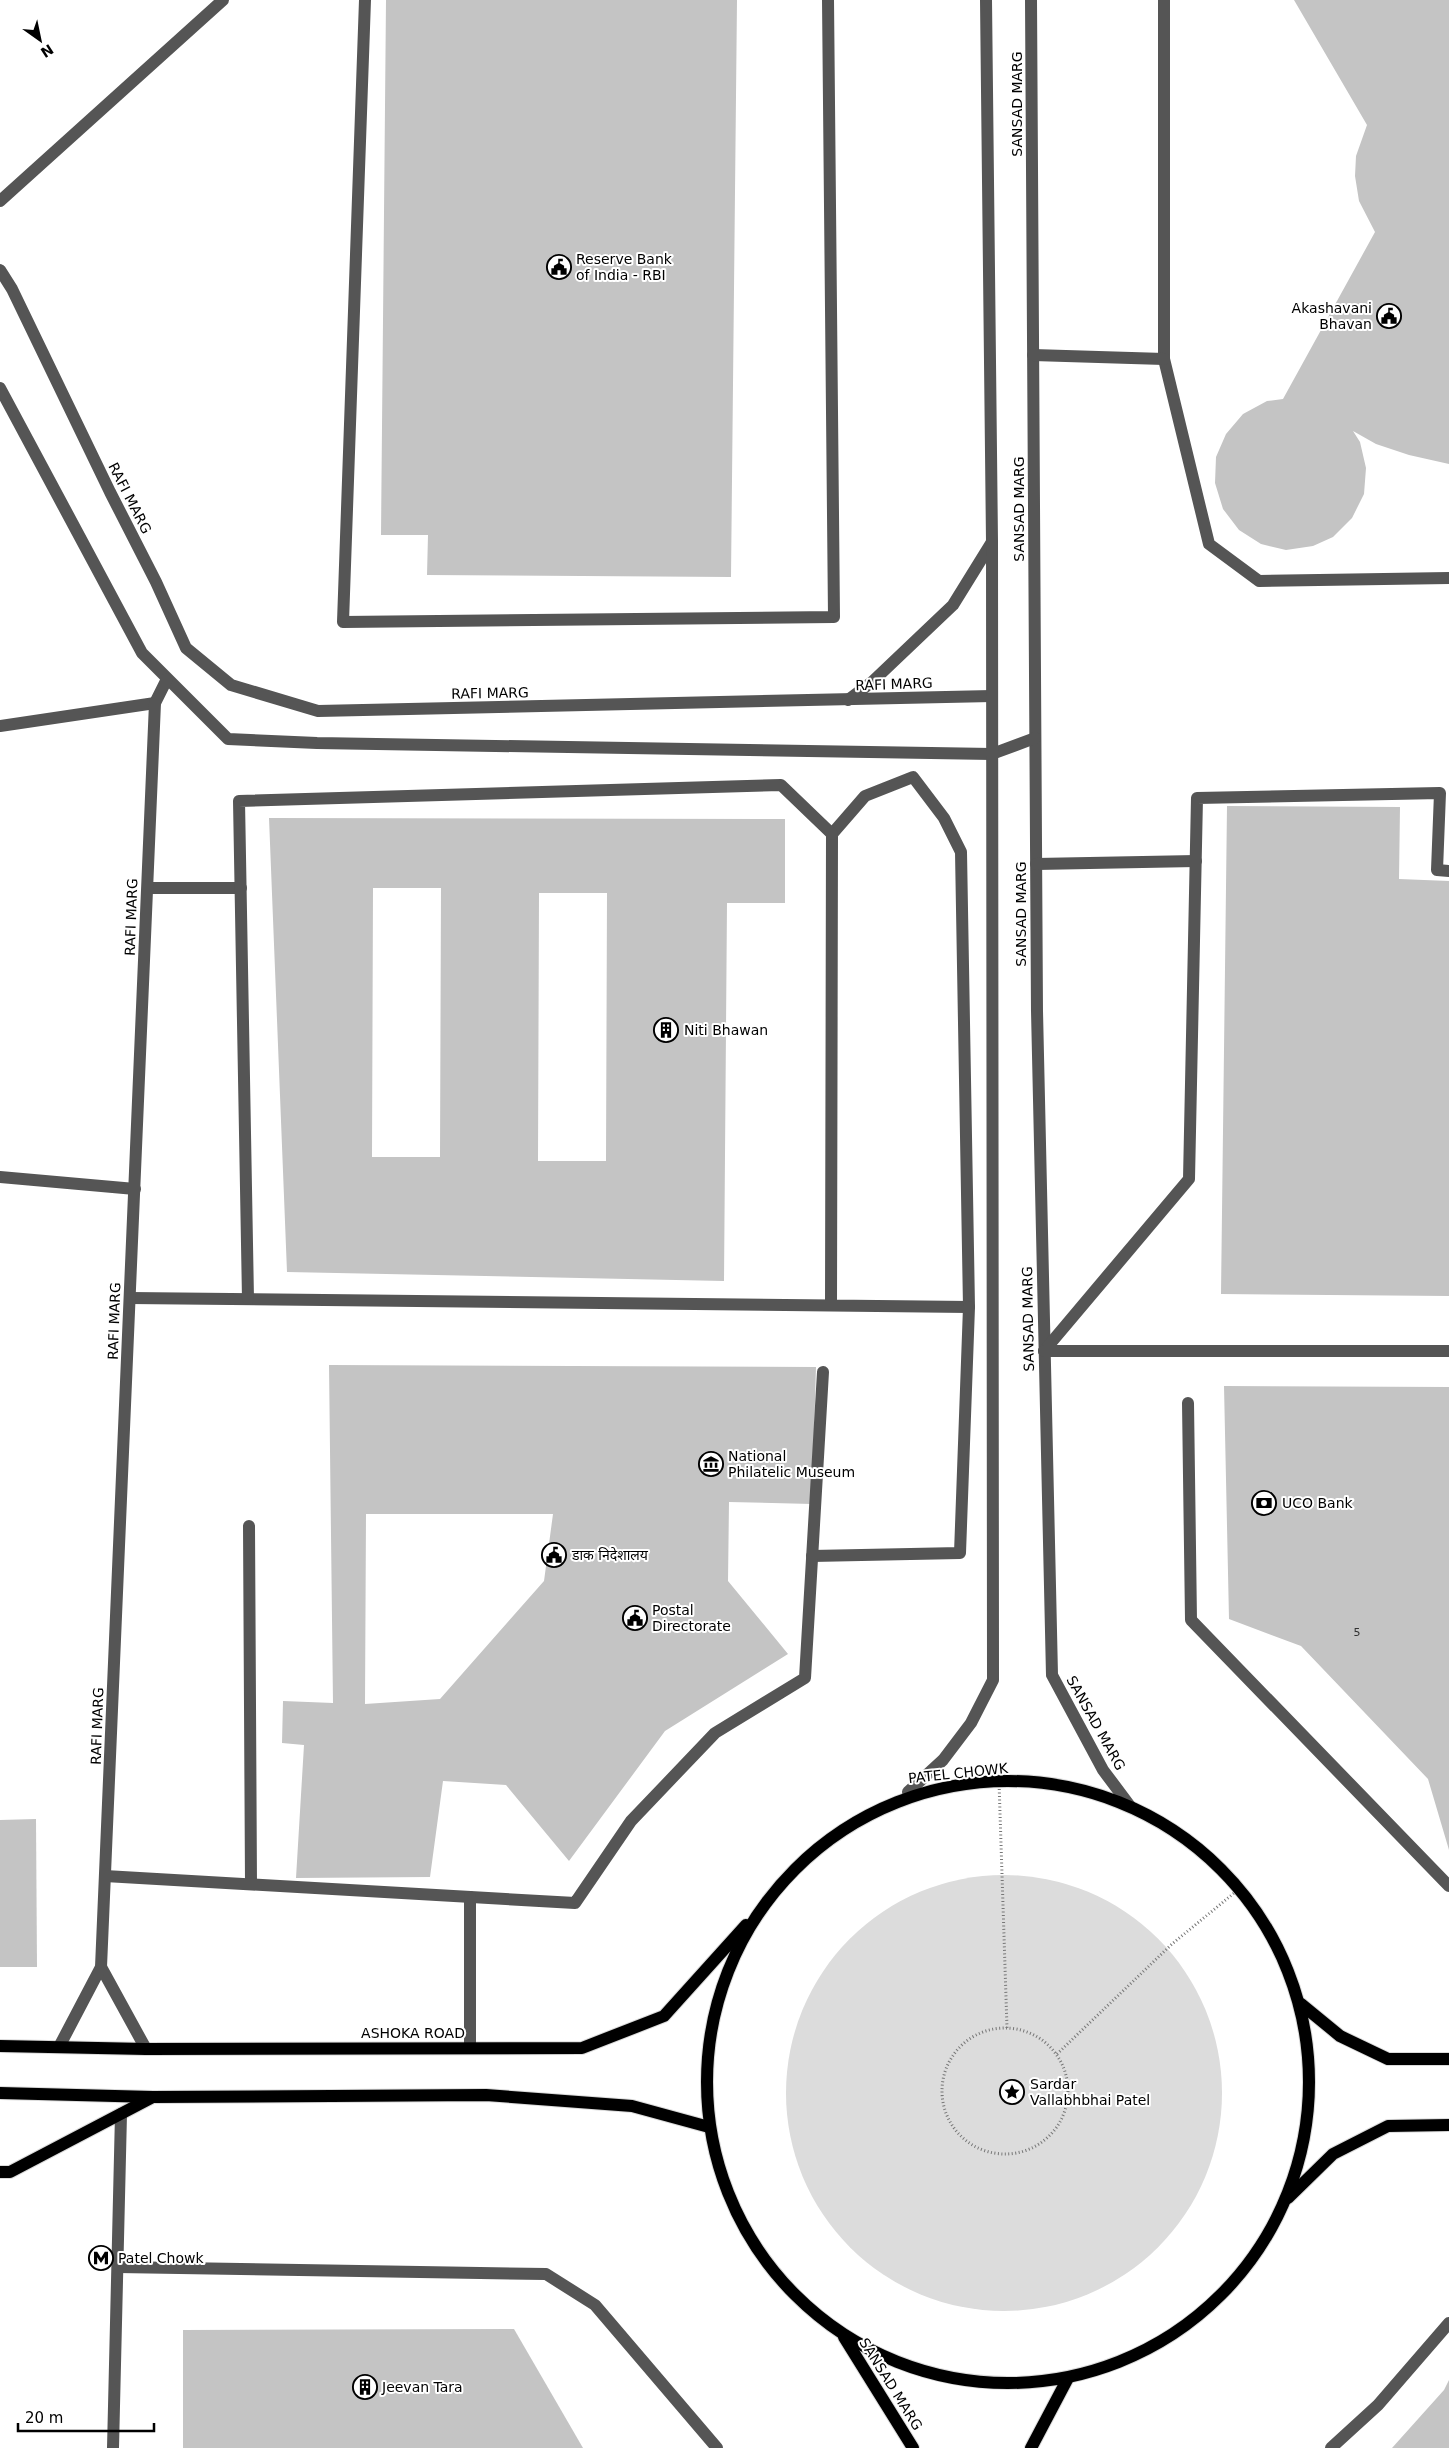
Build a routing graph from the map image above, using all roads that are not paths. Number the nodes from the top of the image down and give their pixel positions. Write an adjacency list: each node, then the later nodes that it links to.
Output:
1 (223, 0): 7 (street)
2 (365, 0): 3 (street)
3 (828, 0)
4 (986, 0): 12 (street, SANSAD MARG)
5 (1031, 0): 9 (street, SANSAD MARG)
6 (1164, 0): 10 (street)
7 (0, 200)
8 (0, 270): 16 (street, RAFI MARG)
9 (1033, 355): 10 (street); 19 (street, SANSAD MARG)
10 (1164, 359): 13 (street)
11 (0, 388): 14 (street)
12 (992, 542): 15 (street, SANSAD MARG); 16 (street)
13 (1449, 578)
14 (167, 679): 17 (street, RAFI MARG); 20 (street)
15 (992, 696): 16 (street, RAFI MARG); 20 (street, SANSAD MARG)
16 (848, 700)
17 (155, 703): 18 (street); 25 (street, RAFI MARG)
18 (0, 726)
19 (1035, 738): 20 (street); 23 (street, SANSAD MARG)
20 (992, 754): 39 (street, SANSAD MARG)
21 (832, 834): 26 (street); 31 (street); 32 (street)
22 (1196, 861): 23 (street); 24 (street); 33 (street)
23 (1036, 864): 33 (street, SANSAD MARG)
24 (1449, 872)
25 (148, 888): 26 (street); 28 (street, RAFI MARG)
26 (241, 888): 30 (street)
27 (0, 1177): 28 (street)
28 (135, 1189): 29 (street, RAFI MARG)
29 (130, 1298): 30 (street); 41 (street, RAFI MARG)
30 (248, 1299): 31 (street)
31 (831, 1305): 32 (street)
32 (969, 1307): 38 (street)
33 (1044, 1351): 34 (street); 40 (street, SANSAD MARG)
34 (1449, 1351)
35 (823, 1372): 38 (street)
36 (1188, 1403): 43 (street)
37 (249, 1526): 42 (street)
38 (812, 1556): 44 (street)
39 (908, 1792): 40 (main road, PATEL CHOWK); 45 (main road, PATEL CHOWK)
40 (1130, 1806): 47 (main road, PATEL CHOWK)
41 (105, 1876): 42 (street); 46 (street, RAFI MARG)
42 (251, 1884): 44 (street)
43 (1449, 1886)
44 (470, 1897): 50 (street)
45 (769, 1900): 50 (main road, ASHOKA ROAD); 57 (main road, PATEL CHOWK)
46 (101, 1967): 49 (street, RAFI MARG); 51 (street)
47 (1301, 2004): 52 (main road); 59 (main road, PATEL CHOWK)
48 (0, 2046): 49 (main road, ASHOKA ROAD)
49 (59, 2047): 51 (main road, ASHOKA ROAD)
50 (470, 2048): 51 (main road, ASHOKA ROAD)
51 (146, 2049)
52 (1449, 2060)
53 (0, 2093): 54 (main road)
54 (154, 2096): 55 (main road); 57 (main road)
55 (121, 2114): 58 (main road); 60 (street)
56 (1449, 2125): 59 (main road)
57 (709, 2127): 62 (main road, PATEL CHOWK)
58 (0, 2172)
59 (1286, 2200): 63 (main road, PATEL CHOWK)
60 (118, 2267): 64 (street); 65 (street)
61 (1449, 2323): 68 (street)
62 (842, 2335): 63 (main road, PATEL CHOWK); 66 (main road, SANSAD MARG)
63 (1068, 2378): 67 (main road)
64 (113, 2448)
65 (717, 2448)
66 (914, 2448)
67 (1031, 2448)
68 (1332, 2448)

